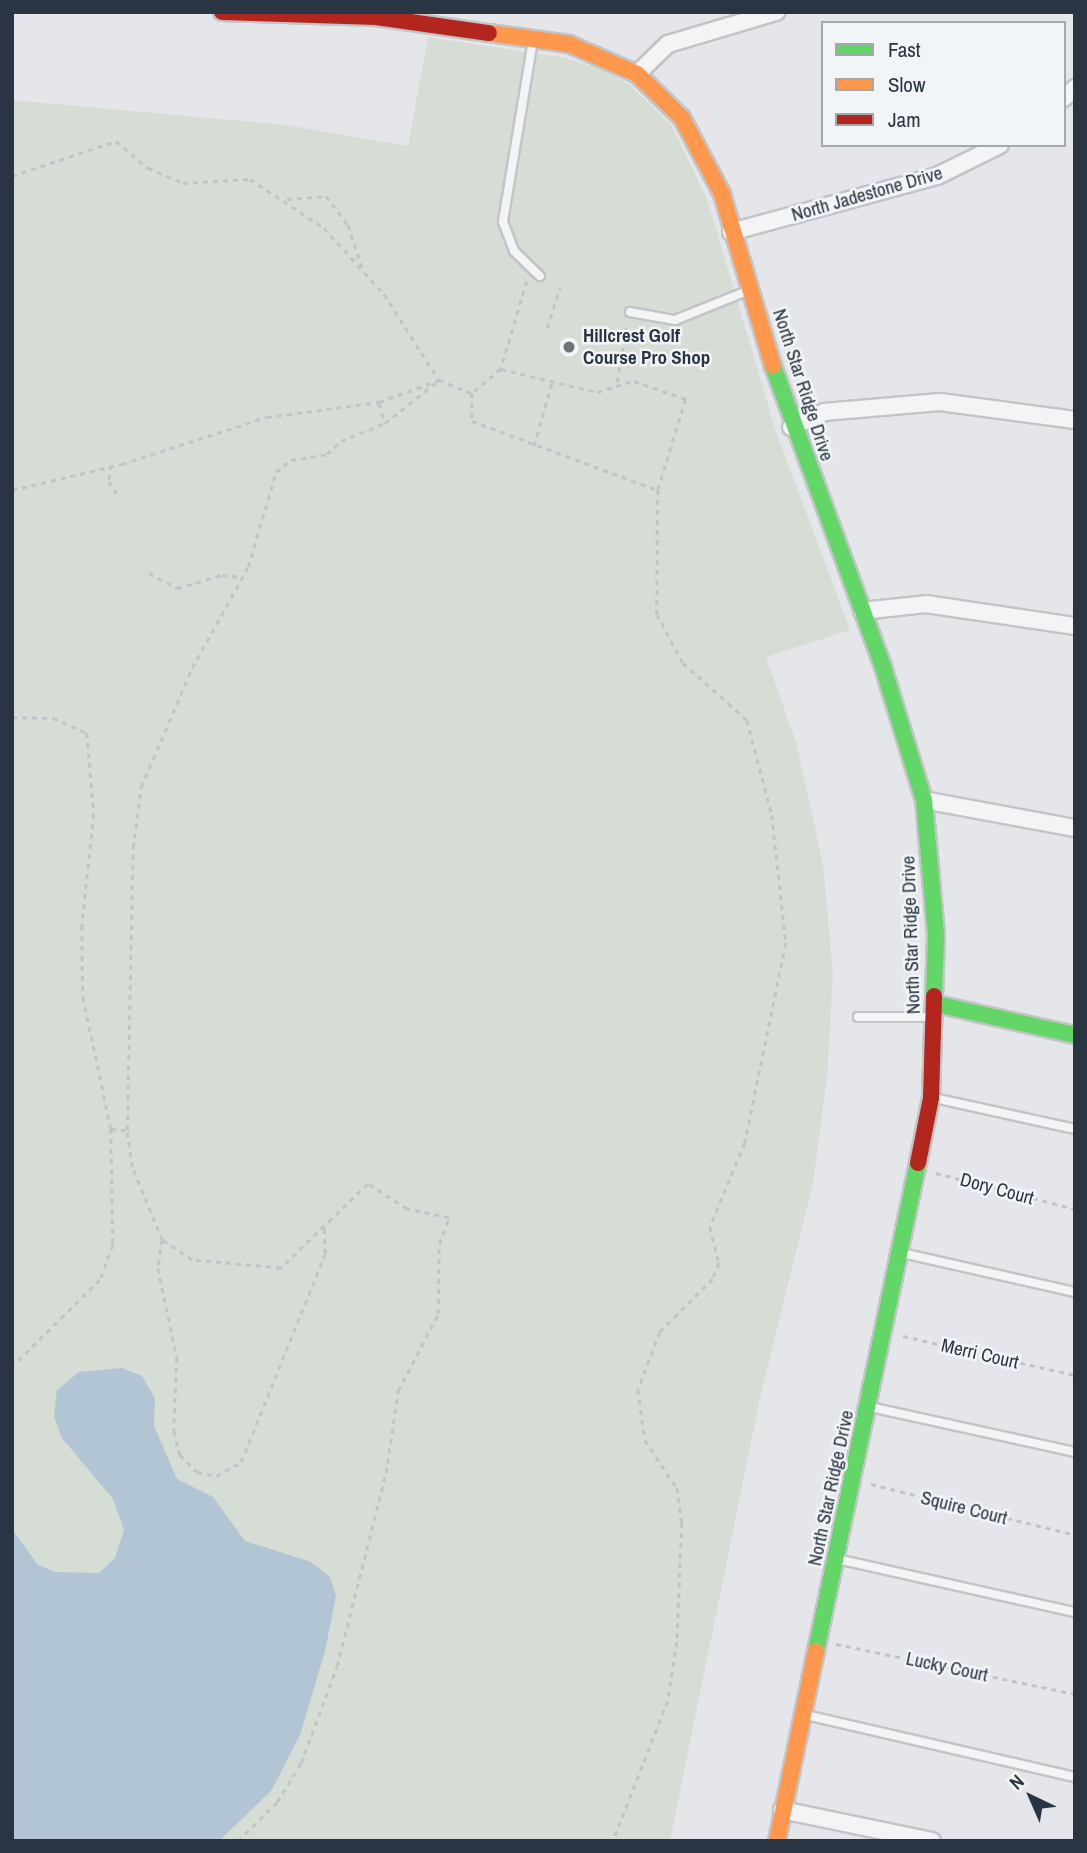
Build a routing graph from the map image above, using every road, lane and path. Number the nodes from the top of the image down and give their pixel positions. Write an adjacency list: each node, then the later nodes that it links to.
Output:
1 (222, 12): 3 (street)
2 (776, 12): 6 (street)
3 (248, 14): 4 (street)
4 (454, 19): 5 (street)
5 (533, 38): 6 (street); 11 (lane)
6 (637, 74): 10 (street, North Star Ridge Drive)
7 (996, 147): 10 (street, North Jadestone Drive)
8 (12, 176): 9 (path)
9 (286, 199): 12 (path); 12 (path)
10 (731, 232): 15 (street, North Star Ridge Drive)
11 (531, 269): 13 (lane); 18 (path)
12 (364, 273): 19 (path)
13 (540, 276)
14 (560, 287): 17 (path)
15 (750, 290): 16 (lane); 26 (street, North Star Ridge Drive)
16 (630, 312): 20 (path)
17 (547, 328)
18 (501, 369): 21 (path); 22 (path)
19 (439, 380): 22 (path); 23 (path); 25 (path)
20 (617, 382): 21 (path); 30 (path)
21 (552, 383): 27 (path)
22 (472, 393): 27 (path)
23 (379, 402): 25 (path); 28 (path)
24 (1075, 420): 26 (street)
25 (386, 423): 33 (path)
26 (791, 427): 34 (street, North Star Ridge Drive)
27 (534, 446): 30 (path)
28 (111, 465): 29 (path); 31 (path)
29 (12, 489)
30 (659, 489): 67 (path)
31 (117, 494)
32 (149, 573): 33 (path)
33 (242, 577): 45 (path)
34 (862, 611): 35 (street); 37 (street, North Star Ridge Drive)
35 (1075, 626)
36 (12, 717): 43 (path)
37 (924, 800): 38 (street); 39 (street, North Star Ridge Drive)
38 (1075, 828)
39 (936, 1010): 40 (lane); 41 (street); 42 (street, North Star Ridge Drive)
40 (858, 1017)
41 (1075, 1035)
42 (931, 1098): 44 (lane); 46 (street, North Star Ridge Drive)
43 (111, 1129): 45 (path); 53 (path)
44 (1075, 1129)
45 (127, 1130): 49 (path)
46 (919, 1168): 47 (path, Dory Court); 50 (street, North Star Ridge Drive)
47 (1075, 1209)
48 (324, 1228): 49 (path); 49 (path); 66 (path)
49 (162, 1240)
50 (902, 1253): 51 (lane); 52 (street, North Star Ridge Drive)
51 (1075, 1292)
52 (886, 1332): 54 (path, Merri Court); 55 (street, North Star Ridge Drive)
53 (12, 1367)
54 (1075, 1375)
55 (870, 1407): 56 (lane); 57 (street, North Star Ridge Drive)
56 (1075, 1452)
57 (854, 1480): 58 (path, Squire Court); 59 (street, North Star Ridge Drive)
58 (1075, 1535)
59 (837, 1559): 60 (lane); 61 (street, North Star Ridge Drive)
60 (1075, 1612)
61 (819, 1641): 62 (path, Lucky Court); 63 (street, North Star Ridge Drive)
62 (1075, 1694)
63 (803, 1714): 64 (lane); 65 (street, North Star Ridge Drive)
64 (1075, 1777)
65 (782, 1810): 68 (street, North Star Ridge Drive); 69 (street)
66 (238, 1841)
67 (613, 1841)
68 (777, 1841)
69 (932, 1841)

